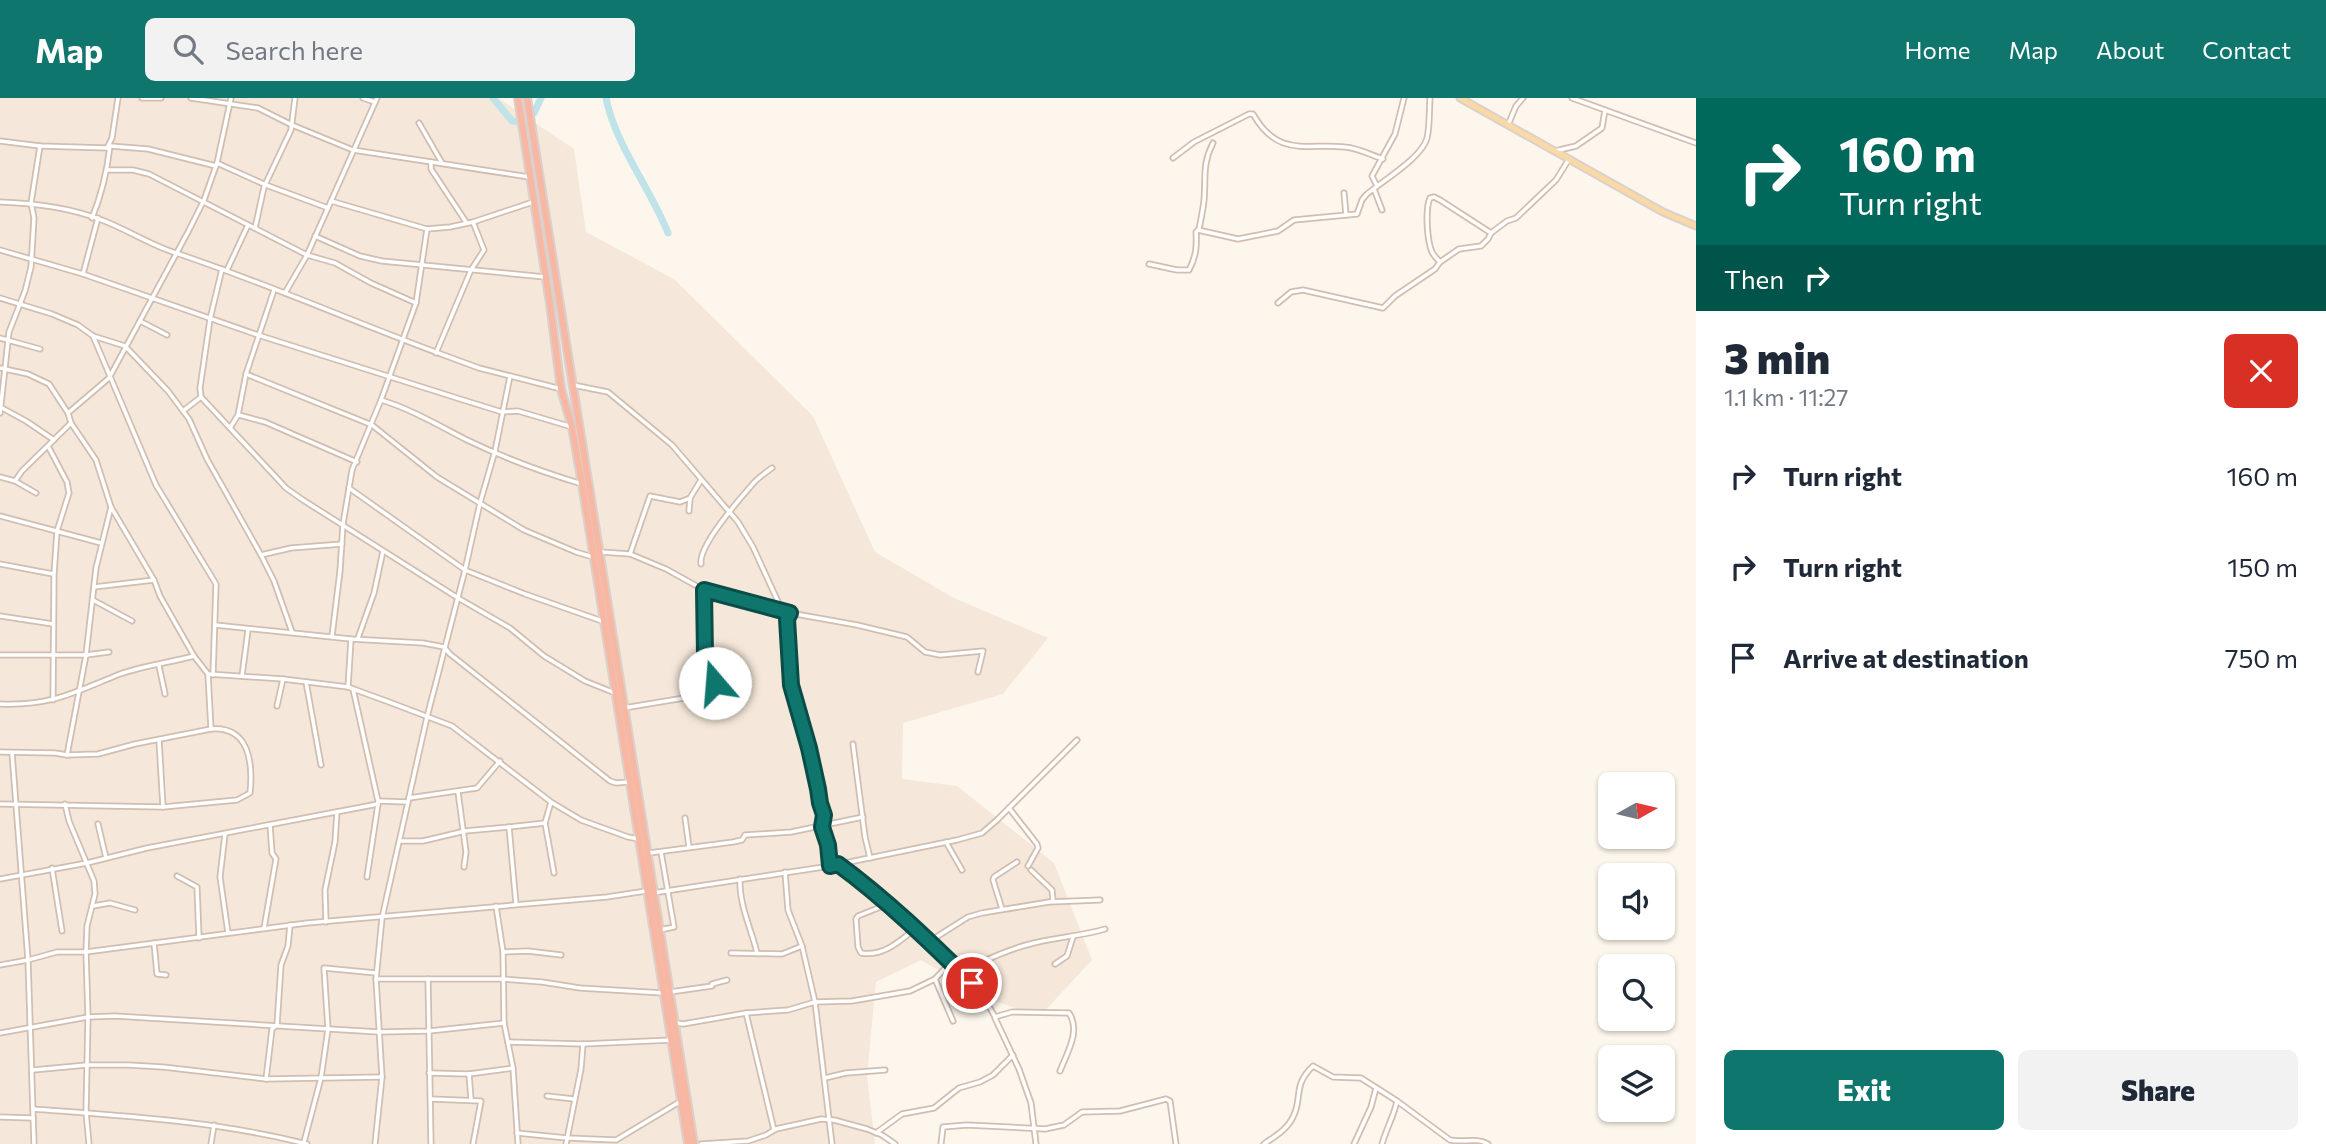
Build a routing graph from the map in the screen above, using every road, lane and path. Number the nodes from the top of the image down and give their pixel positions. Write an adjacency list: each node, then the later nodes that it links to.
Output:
1 (118, 98): 20 (street)
2 (142, 98): 3 (street)
3 (161, 98)
4 (191, 98): 13 (street)
5 (295, 98): 18 (street)
6 (363, 98): 14 (street)
7 (518, 98): 36 (highway)
8 (1404, 98): 30 (street)
9 (1430, 98): 38 (street)
10 (1460, 98): 19 (main road)
11 (1523, 98): 19 (street)
12 (1572, 98): 16 (street)
13 (230, 100): 18 (street); 34 (street)
14 (376, 100): 27 (street)
15 (527, 100): 74 (highway)
16 (1605, 110): 23 (street); 28 (street)
17 (419, 123): 33 (street)
18 (292, 125): 27 (street); 37 (street)
19 (1508, 125): 28 (main road)
20 (112, 138): 25 (street); 26 (street)
21 (0, 141): 24 (street)
22 (1213, 143): 55 (street)
23 (1696, 143)
24 (40, 146): 25 (street); 44 (street)
25 (108, 147): 26 (street); 35 (street)
26 (116, 147): 34 (street)
27 (353, 150): 32 (street); 41 (street)
28 (1555, 151): 31 (main road)
29 (1173, 158): 30 (street)
30 (1382, 159): 38 (street)
31 (1569, 159): 52 (main road); 56 (street)
32 (431, 162): 33 (street); 49 (street)
33 (442, 163): 36 (street)
34 (216, 164): 37 (street); 40 (street)
35 (107, 170): 40 (street); 48 (street)
36 (529, 177): 43 (highway)
37 (266, 185): 45 (street); 53 (street)
38 (1376, 188): 46 (street); 47 (street)
39 (1344, 193): 47 (street)
40 (204, 200): 51 (street); 59 (street)
41 (331, 201): 45 (street); 54 (street)
42 (0, 202): 44 (street)
43 (533, 202): 50 (street); 68 (highway)
44 (32, 203): 48 (street); 61 (street)
45 (328, 208): 57 (street)
46 (1382, 210)
47 (1346, 215): 55 (street)
48 (95, 218): 59 (street); 67 (street)
49 (466, 222): 50 (street); 54 (street)
50 (473, 222): 66 (street)
51 (248, 225): 53 (street); 65 (street)
52 (1696, 226)
53 (254, 229): 60 (street)
54 (427, 229): 64 (street)
55 (1198, 230): 63 (street)
56 (1491, 233): 62 (street); 62 (street)
57 (315, 236): 60 (street); 64 (street)
58 (0, 250): 61 (street)
59 (176, 254): 65 (street); 72 (street)
60 (307, 255): 70 (street); 73 (street)
61 (31, 258): 67 (street); 76 (street)
62 (1440, 262): 75 (street)
63 (1149, 264)
64 (421, 266): 66 (street); 73 (street)
65 (224, 270): 69 (street); 78 (street)
66 (471, 270): 68 (street); 88 (street)
67 (83, 274): 72 (street)
68 (546, 277): 77 (highway)
69 (274, 290): 70 (street); 81 (street)
70 (285, 293): 85 (street)
71 (0, 298): 76 (street)
72 (152, 299): 78 (street); 79 (street)
73 (416, 303): 85 (street)
74 (559, 303): 77 (highway); 94 (highway)
75 (1278, 303)
76 (19, 304): 82 (street); 84 (street)
77 (550, 304): 95 (highway)
78 (210, 319): 81 (street); 96 (street)
79 (140, 321): 80 (street); 86 (street)
80 (167, 335)
81 (258, 335): 90 (street); 91 (street)
82 (93, 336): 86 (street); 93 (street)
83 (0, 338): 84 (street)
84 (9, 341): 87 (street); 89 (street)
85 (404, 341): 88 (street); 91 (street)
86 (125, 346): 93 (street); 99 (street)
87 (40, 349)
88 (436, 353): 92 (street)
89 (3, 369): 98 (street); 102 (street)
90 (246, 373): 103 (street); 105 (street)
91 (389, 376): 97 (street); 100 (street)
92 (510, 376): 95 (street); 100 (street)
93 (109, 378): 102 (street); 149 (street)
94 (573, 385): 114 (street); 127 (highway)
95 (561, 389): 106 (highway)
96 (201, 397): 99 (street); 107 (street)
97 (381, 400): 105 (street); 110 (street)
98 (1, 407): 101 (street); 108 (street)
99 (183, 411): 132 (street)
100 (502, 412): 106 (street); 110 (street)
101 (0, 413)
102 (68, 413): 104 (street)
103 (238, 415): 107 (street); 111 (street)
104 (71, 423): 108 (street); 121 (street)
105 (372, 425): 111 (street); 120 (street)
106 (572, 427): 116 (highway)
107 (230, 428): 125 (street)
108 (54, 440): 109 (street)
109 (48, 446): 115 (street); 126 (street)
110 (495, 451): 116 (street); 120 (street)
111 (357, 462): 117 (street)
112 (772, 468): 123 (street)
113 (0, 477): 115 (street)
114 (701, 480): 119 (street); 123 (street)
115 (15, 481): 118 (street)
116 (582, 484): 127 (highway)
117 (349, 488): 125 (street); 136 (street)
118 (36, 493)
119 (690, 498): 122 (street); 131 (street)
120 (480, 503): 133 (street); 136 (street)
121 (111, 507): 128 (street); 138 (street)
122 (689, 512)
123 (729, 513): 135 (street); 143 (street)
124 (0, 516): 126 (street)
125 (343, 524): 129 (street); 130 (street)
126 (57, 531): 128 (street); 137 (street)
127 (594, 538): 133 (highway)
128 (102, 543): 139 (street)
129 (342, 544): 132 (street); 152 (street)
130 (383, 551): 141 (street); 153 (street)
131 (630, 554): 133 (street); 140 (street)
132 (261, 555): 151 (street)
133 (596, 555): 147 (highway); 174 (highway)
134 (0, 564): 137 (street)
135 (701, 565)
136 (466, 570): 141 (street); 147 (street)
137 (54, 574): 148 (street)
138 (154, 580): 139 (street); 160 (street)
139 (93, 587): 142 (street)
140 (704, 590): 143 (street); 174 (street)
141 (458, 598): 155 (street); 169 (street)
142 (93, 600): 146 (street); 159 (street)
143 (779, 609): 144 (street)
144 (790, 613): 162 (street); 203 (street)
145 (0, 616): 148 (street)
146 (132, 621)
147 (604, 621): 169 (highway)
148 (54, 624): 157 (street)
149 (215, 625): 150 (street); 163 (street)
150 (248, 630): 151 (street); 164 (street)
151 (292, 632): 152 (street)
152 (332, 636): 154 (street)
153 (359, 638): 154 (street); 155 (street)
154 (351, 639): 167 (street)
155 (444, 647): 175 (street); 186 (street)
156 (108, 652): 159 (street)
157 (54, 654): 158 (street); 159 (street); 171 (street)
158 (0, 655)
159 (86, 655): 168 (street)
160 (194, 656): 161 (street); 163 (street)
161 (159, 666): 168 (street); 170 (street)
162 (978, 672)
163 (211, 675): 164 (street); 176 (street)
164 (242, 676): 165 (street)
165 (283, 679): 166 (street); 173 (street)
166 (306, 682): 167 (street); 185 (street)
167 (350, 688): 175 (street); 190 (street)
168 (78, 693): 171 (street); 182 (street)
169 (615, 693): 184 (highway)
170 (165, 694)
171 (53, 700): 172 (street)
172 (0, 704)
173 (277, 706)
174 (624, 708): 184 (highway)
175 (427, 717): 183 (street); 188 (street)
176 (211, 729): 177 (street); 194 (street)
177 (159, 740): 182 (street); 194 (street)
178 (1077, 740): 195 (street)
179 (853, 744): 197 (street)
180 (0, 752): 181 (street)
181 (12, 753): 182 (street); 193 (street)
182 (67, 755)
183 (500, 761): 187 (street); 189 (street)
184 (629, 762): 186 (highway); 211 (highway)
185 (321, 765)
186 (630, 782): 206 (highway)
187 (458, 792): 188 (street); 204 (street)
188 (408, 800): 190 (street); 207 (street)
189 (551, 802): 199 (street); 206 (street)
190 (378, 803): 196 (street); 225 (street)
191 (0, 804): 193 (street)
192 (65, 804): 193 (street); 194 (street); 215 (street)
193 (16, 805): 223 (street)
194 (163, 807)
195 (1009, 808): 208 (street); 231 (street)
196 (338, 812): 201 (street); 239 (street)
197 (863, 817): 203 (street); 213 (street)
198 (685, 818): 209 (street)
199 (545, 823): 202 (street); 222 (street)
200 (98, 824): 212 (street)
201 (270, 825): 205 (street); 241 (street)
202 (509, 827): 204 (street); 232 (street)
203 (822, 827): 209 (street); 217 (street)
204 (465, 831): 207 (street); 218 (street)
205 (225, 834): 212 (street); 246 (street)
206 (639, 839): 229 (highway)
207 (400, 841): 238 (street)
208 (946, 842): 213 (street); 220 (street)
209 (689, 848): 210 (street)
210 (661, 852): 211 (street); 228 (street)
211 (647, 853): 229 (highway)
212 (106, 858): 215 (street)
213 (870, 858): 216 (street)
214 (1017, 862): 237 (street)
215 (87, 863): 219 (street); 234 (street)
216 (838, 864): 217 (street); 233 (street)
217 (830, 866): 221 (street)
218 (464, 867)
219 (52, 868): 223 (street); 245 (street)
220 (962, 870)
221 (785, 872): 227 (street); 251 (street)
222 (554, 873)
223 (22, 875): 226 (street); 257 (street)
224 (177, 876): 248 (street)
225 (367, 877)
226 (0, 879)
227 (740, 879): 228 (street); 255 (street)
228 (667, 891): 229 (street); 244 (street)
229 (650, 892): 232 (street); 244 (highway); 269 (highway)
230 (1101, 900): 231 (street)
231 (1054, 902): 237 (street)
232 (516, 904): 235 (street)
233 (888, 904): 242 (street); 242 (street)
234 (93, 906): 236 (street); 253 (street)
235 (496, 906): 238 (street); 252 (street)
236 (135, 910)
237 (1003, 910): 249 (street)
238 (382, 918): 239 (street); 262 (street)
239 (326, 922): 240 (street)
240 (290, 925): 241 (street); 277 (street)
241 (264, 928): 246 (street)
242 (916, 928): 249 (street)
243 (1105, 929): 247 (street)
244 (660, 930): 269 (highway)
245 (62, 931)
246 (228, 933): 248 (street)
247 (1073, 937): 259 (street); 261 (street)
248 (199, 938): 250 (street)
249 (930, 941): 258 (street)
250 (154, 943): 253 (street); 263 (street)
251 (802, 946): 255 (street); 270 (street)
252 (503, 951): 256 (street); 266 (street)
253 (86, 952): 257 (street); 272 (street)
254 (731, 953): 255 (street)
255 (757, 953)
256 (561, 955)
257 (28, 960): 260 (street); 278 (street)
258 (951, 962): 261 (street); 267 (street)
259 (1055, 964)
260 (0, 965)
261 (961, 972): 273 (street)
262 (376, 973): 264 (street); 279 (street)
263 (166, 975)
264 (376, 979): 265 (street); 281 (street)
265 (428, 979): 266 (street); 280 (street)
266 (502, 979): 269 (street); 276 (street)
267 (935, 979): 270 (street); 274 (street)
268 (727, 980): 269 (street)
269 (667, 993): 275 (highway); 283 (highway)
270 (815, 1002): 271 (street); 296 (street)
271 (746, 1013): 275 (street); 312 (street)
272 (88, 1017): 277 (street); 278 (street); 287 (street)
273 (995, 1017): 286 (street); 291 (street)
274 (953, 1021)
275 (675, 1022): 325 (highway)
276 (504, 1024): 280 (street); 284 (street)
277 (277, 1025): 279 (street); 297 (street)
278 (29, 1028): 282 (street); 289 (street)
279 (328, 1029): 281 (street); 294 (street)
280 (429, 1031): 281 (street); 292 (street)
281 (379, 1032): 295 (street)
282 (0, 1033)
283 (672, 1040): 285 (street); 303 (highway)
284 (508, 1042): 285 (street); 288 (street)
285 (583, 1044): 301 (street)
286 (1013, 1055): 311 (street); 314 (street)
287 (87, 1065): 289 (street); 297 (street); 306 (street)
288 (513, 1068): 293 (street); 313 (street)
289 (33, 1070): 305 (street)
290 (886, 1070): 296 (street)
291 (1060, 1071)
292 (429, 1073): 293 (street); 300 (street)
293 (469, 1074): 302 (street)
294 (321, 1077): 295 (street); 297 (street); 319 (street)
295 (382, 1077): 320 (street)
296 (825, 1078): 309 (street)
297 (266, 1079)
298 (1376, 1088): 304 (street); 332 (street); 333 (street)
299 (547, 1096): 301 (street)
300 (431, 1099): 302 (street); 321 (street)
301 (574, 1099): 315 (street)
302 (471, 1100): 322 (street)
303 (681, 1101): 315 (street); 324 (highway)
304 (1397, 1101): 334 (street); 335 (street)
305 (33, 1109): 306 (street); 308 (street)
306 (86, 1112): 310 (street); 317 (street)
307 (0, 1117): 308 (street)
308 (33, 1118): 316 (street)
309 (828, 1121): 312 (street); 314 (street); 327 (street)
310 (214, 1125): 318 (street); 319 (street)
311 (1034, 1127): 329 (street); 330 (street); 331 (street)
312 (774, 1129): 326 (street)
313 (517, 1133): 315 (street); 323 (street)
314 (876, 1133): 328 (street)
315 (566, 1141)
316 (34, 1144)
317 (89, 1144)
318 (211, 1144)
319 (304, 1144)
320 (375, 1144)
321 (431, 1144)
322 (473, 1144)
323 (518, 1144)
324 (688, 1144)
325 (694, 1144)
326 (701, 1144)
327 (832, 1144)
328 (895, 1144)
329 (941, 1144)
330 (1036, 1144)
331 (1176, 1144)
332 (1264, 1144)
333 (1354, 1144)
334 (1382, 1144)
335 (1488, 1144)

